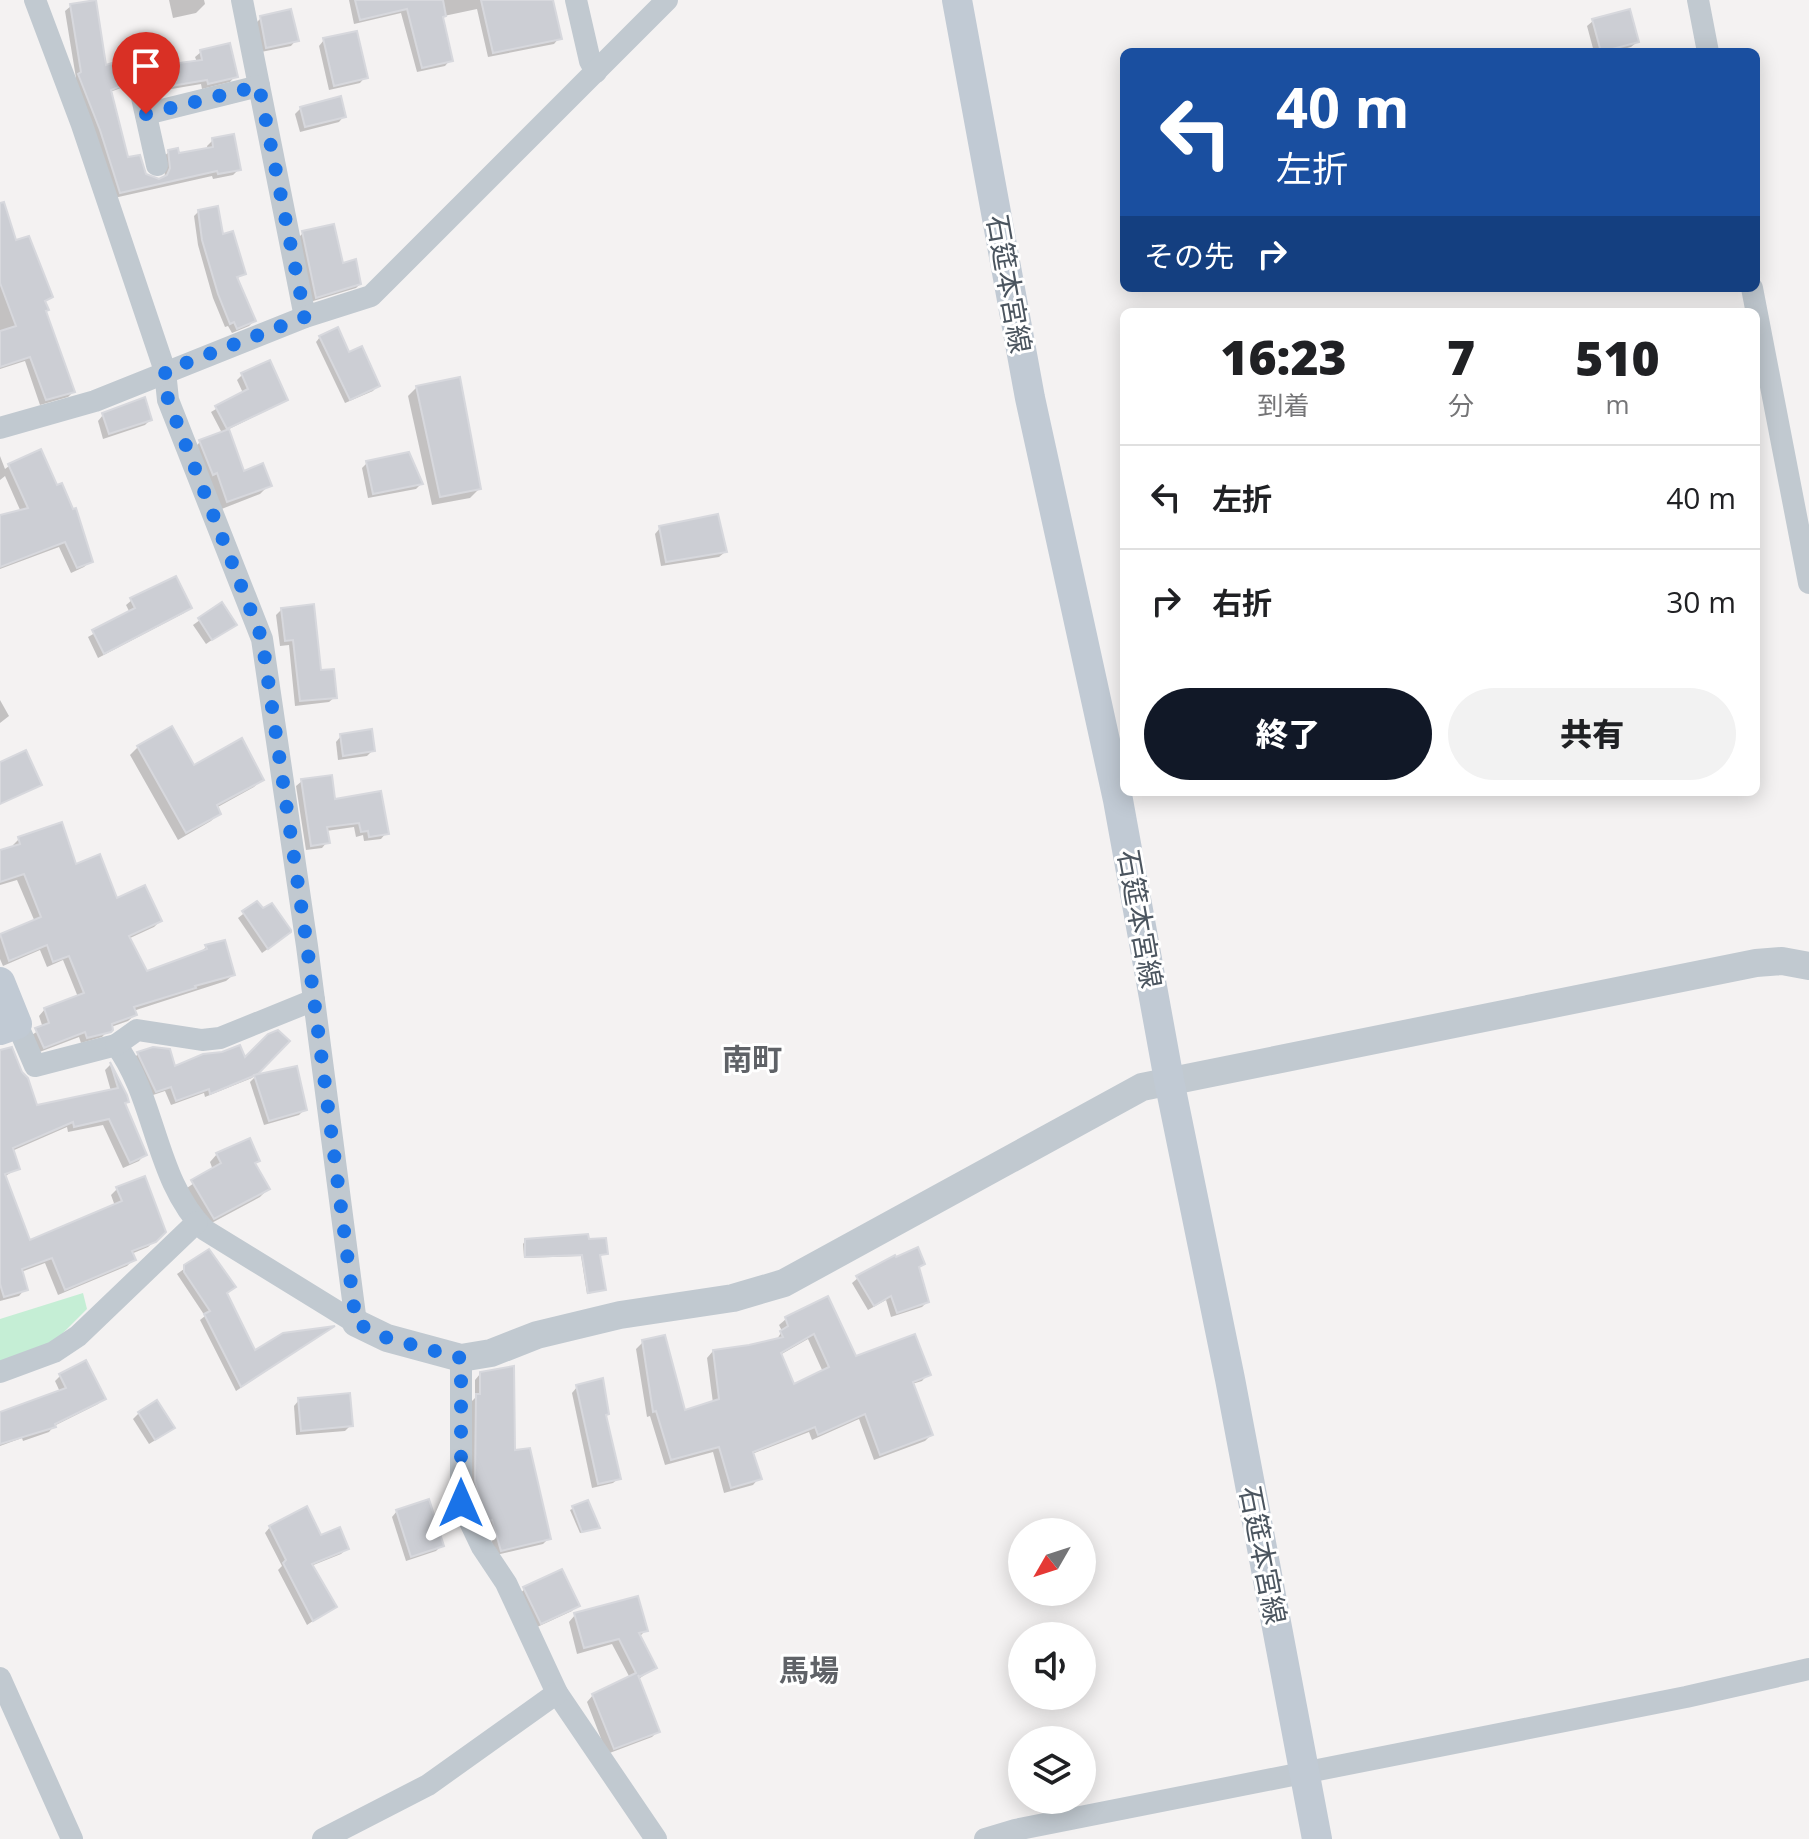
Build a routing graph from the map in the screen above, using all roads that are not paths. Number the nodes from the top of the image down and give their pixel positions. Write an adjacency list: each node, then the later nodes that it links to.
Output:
1 (35, 0): 13 (street)
2 (242, 0): 9 (street)
3 (576, 0): 8 (street)
4 (667, 0): 8 (street)
5 (957, 0): 21 (main road, 石筵本宮線)
6 (1698, 0): 7 (street)
7 (1707, 48)
8 (596, 72): 11 (street)
9 (259, 86): 10 (street); 11 (street)
10 (157, 165)
11 (305, 317): 13 (street)
12 (1760, 329): 15 (street)
13 (165, 371): 14 (street); 18 (street)
14 (0, 428)
15 (1809, 583)
16 (1809, 966): 21 (street)
17 (0, 982): 19 (main road)
18 (314, 1000): 20 (street); 23 (street)
19 (8, 1027): 20 (street)
20 (116, 1045): 22 (street)
21 (1169, 1080): 24 (street); 29 (main road, 石筵本宮線)
22 (197, 1222): 23 (street); 25 (street)
23 (356, 1323): 24 (street)
24 (461, 1358): 28 (street)
25 (0, 1372)
26 (1809, 1669): 29 (street)
27 (0, 1678): 30 (street)
28 (557, 1693): 31 (street); 32 (street)
29 (1303, 1773): 33 (street); 34 (main road, 石筵本宮線)
30 (72, 1839)
31 (323, 1839)
32 (656, 1839)
33 (985, 1839)
34 (1317, 1839)

